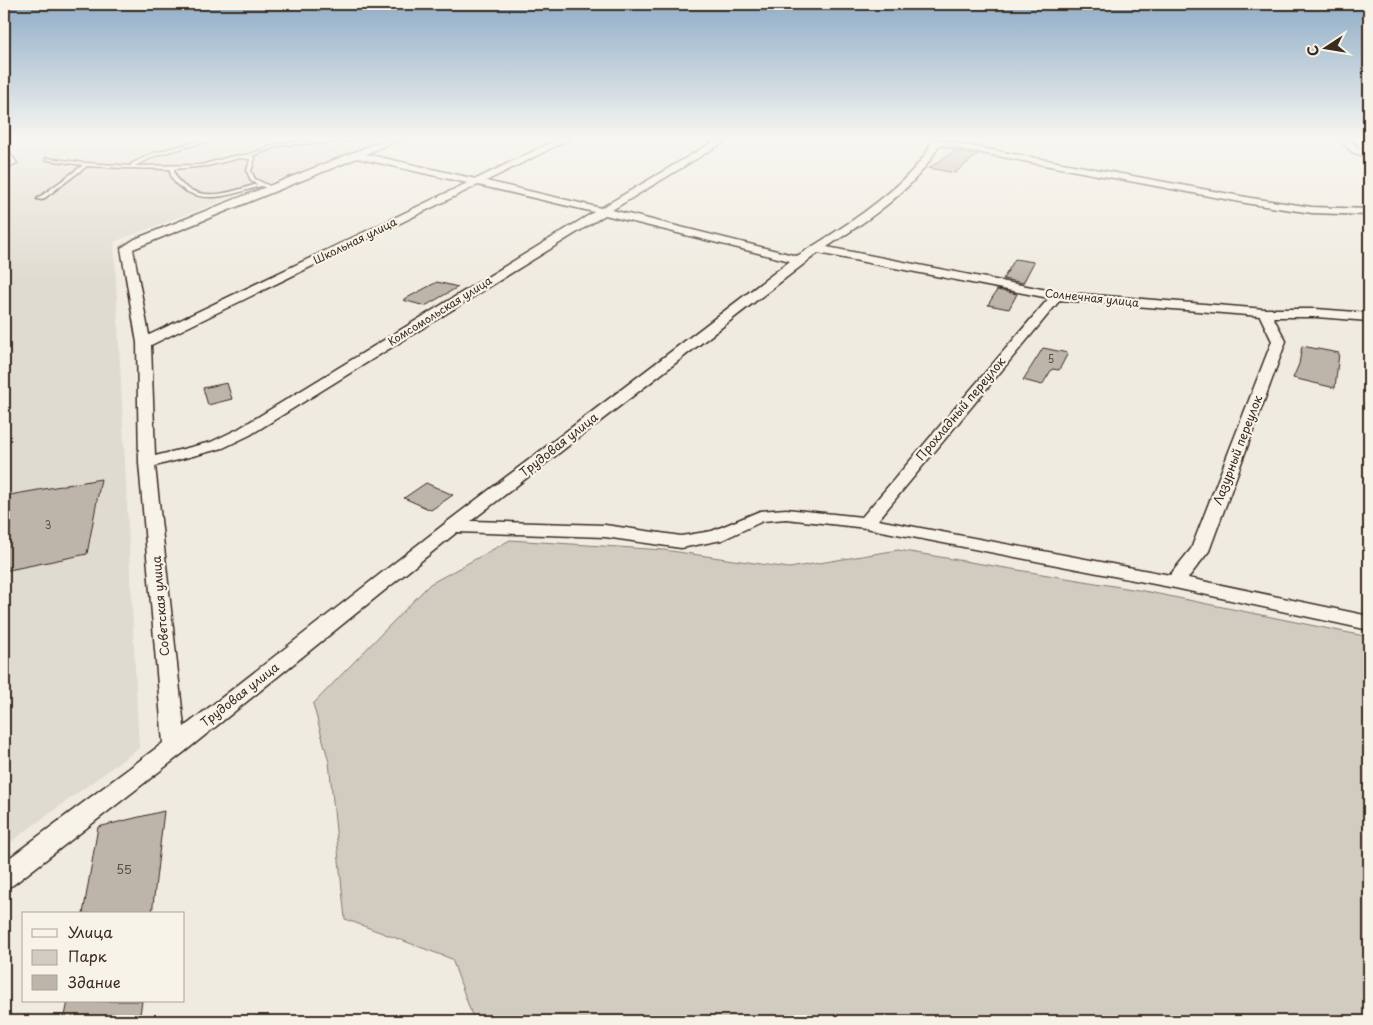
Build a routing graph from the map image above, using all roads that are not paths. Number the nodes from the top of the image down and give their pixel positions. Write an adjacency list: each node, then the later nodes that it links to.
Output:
1 (57, 187): 12 (lane)
2 (182, 187): 3 (lane)
3 (252, 187)
4 (268, 187): 11 (lane)
5 (277, 187): 11 (street)
6 (469, 187): 20 (street, Школьная улица)
7 (500, 187): 13 (street)
8 (644, 187): 13 (street, Комсомольская улица)
9 (898, 187): 15 (street, Трудовая улица)
10 (1177, 187): 14 (street)
11 (272, 189): 20 (street, Советская улица)
12 (40, 199)
13 (603, 211): 16 (street); 21 (street, Комсомольская улица)
14 (1369, 212)
15 (817, 249): 16 (street, Трудовая улица); 17 (street, Солнечная улица)
16 (799, 260): 23 (street, Трудовая улица)
17 (1056, 296): 18 (street, Солнечная улица); 22 (street, Прохладный переулок)
18 (1264, 313): 19 (street, Солнечная улица); 24 (street, Лазурный переулок)
19 (1369, 317)
20 (144, 342): 21 (street, Советская улица)
21 (147, 463): 26 (street, Советская улица)
22 (866, 523): 23 (street); 24 (street)
23 (453, 526): 26 (street, Трудовая улица)
24 (1175, 582): 25 (street)
25 (1369, 623)
26 (174, 747): 27 (street)
27 (4, 877)

